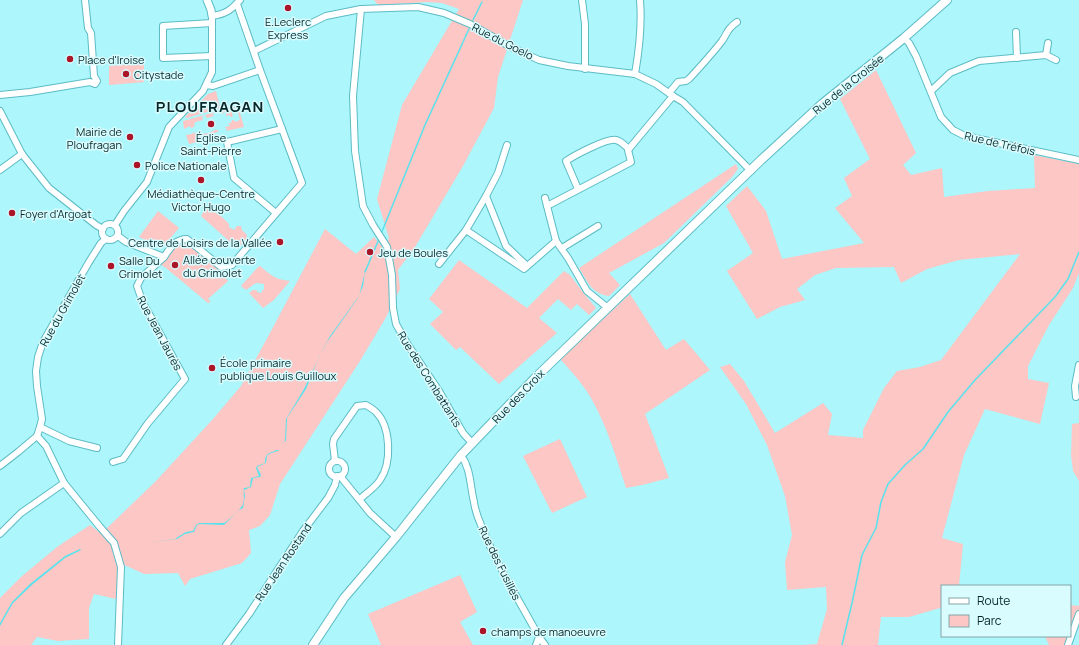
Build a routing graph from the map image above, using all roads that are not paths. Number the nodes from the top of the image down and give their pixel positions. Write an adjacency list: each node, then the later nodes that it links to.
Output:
1 (85, 0): 23 (street)
2 (207, 0): 8 (street)
3 (582, 0): 18 (street)
4 (640, 0): 20 (street)
5 (947, 0): 11 (main road, Rue de la Croisée)
6 (239, 2): 8 (street); 13 (street)
7 (361, 9): 13 (street, Rue du Goelo); 18 (street, Rue du Goelo); 56 (street, Rue des Combattants)
8 (212, 19): 15 (street); 15 (street)
9 (738, 22): 24 (street)
10 (1016, 32): 16 (street)
11 (904, 38): 22 (street, Rue de Tréfois); 32 (main road, Rue de la Croisée)
12 (1048, 43): 14 (street)
13 (254, 51): 19 (street)
14 (1046, 55): 16 (street); 17 (street)
15 (212, 56): 21 (street)
16 (1017, 58): 22 (street)
17 (1056, 60)
18 (585, 69): 20 (street, Rue du Goelo)
19 (260, 70): 21 (street); 26 (street)
20 (635, 74): 24 (street, Rue du Goelo)
21 (206, 85): 38 (street)
22 (931, 91): 30 (street, Rue de Tréfois)
23 (0, 95)
24 (671, 95): 28 (street); 32 (street, Rue du Goelo)
25 (0, 111): 29 (street)
26 (282, 129): 37 (street); 37 (street)
27 (507, 145): 34 (street)
28 (629, 149): 33 (street); 33 (street)
29 (22, 154): 31 (street); 40 (street)
30 (1079, 160)
31 (0, 170)
32 (751, 171): 51 (main road, Rue des Croix)
33 (578, 189): 36 (street)
34 (486, 196): 41 (street); 45 (street)
35 (545, 198): 36 (street)
36 (547, 206): 44 (street)
37 (276, 213): 48 (street)
38 (115, 225): 40 (street); 42 (street)
39 (598, 226): 46 (street)
40 (103, 229): 43 (street)
41 (466, 230): 47 (street); 49 (street)
42 (118, 236): 43 (street); 48 (street)
43 (106, 239): 54 (street, Rue du Grimolet)
44 (556, 241): 46 (street); 50 (street)
45 (506, 246): 47 (street); 50 (street)
46 (562, 248): 51 (street)
47 (500, 253): 50 (street)
48 (164, 257): 60 (street, Rue Jean Jaurès)
49 (439, 264)
50 (526, 267)
51 (608, 308): 56 (main road, Rue des Croix)
52 (1079, 365): 53 (street)
53 (1076, 397)
54 (40, 428): 55 (street, Rue du Grimolet); 57 (street)
55 (37, 436): 61 (street); 63 (street)
56 (472, 443): 58 (main road, Rue des Croix)
57 (97, 448)
58 (461, 455): 66 (main road, Rue des Croix); 68 (street, Rue des Fusillés)
59 (335, 461): 62 (street); 62 (street); 64 (street)
60 (113, 462)
61 (0, 466)
62 (338, 476): 64 (street); 71 (street, Rue Jean Rostand)
63 (64, 483): 65 (street); 70 (street)
64 (360, 499): 66 (street)
65 (0, 534)
66 (396, 537): 72 (main road, Rue des Croix)
67 (1079, 614): 69 (street)
68 (539, 637): 73 (street); 74 (street, Rue des Fusillés)
69 (1071, 637)
70 (118, 645)
71 (226, 645)
72 (313, 645)
73 (536, 645)
74 (545, 645)

